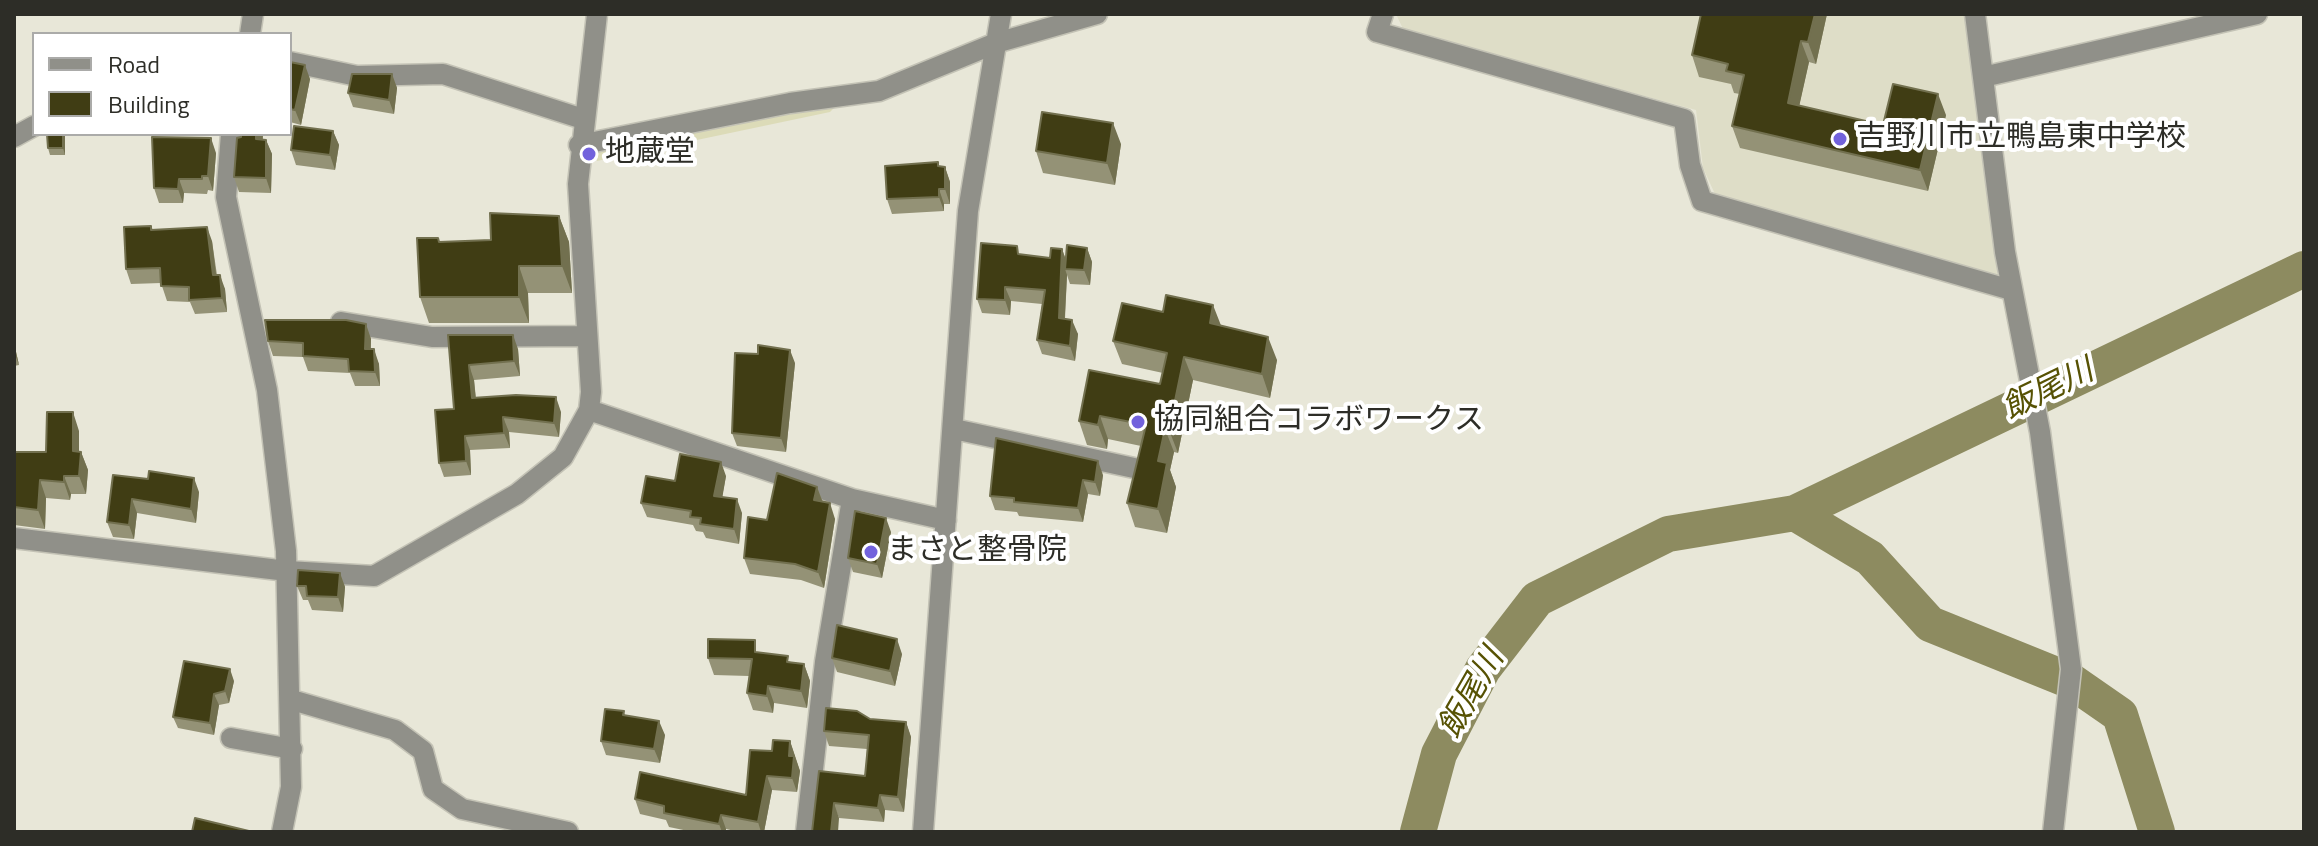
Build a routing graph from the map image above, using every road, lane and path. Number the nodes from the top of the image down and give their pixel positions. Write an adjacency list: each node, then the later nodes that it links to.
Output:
1 (597, 14): 10 (street)
2 (1001, 14): 7 (street)
3 (1097, 14): 7 (street)
4 (1383, 14): 15 (street)
5 (1975, 14): 9 (street)
6 (2257, 14): 9 (street)
7 (996, 43): 14 (street); 19 (street)
8 (292, 62): 10 (street)
9 (1983, 77): 15 (street)
10 (583, 119): 14 (street)
11 (32, 127): 13 (street)
12 (231, 136): 24 (street)
13 (14, 137)
14 (579, 145): 17 (street)
15 (2011, 290): 32 (street)
16 (324, 322): 17 (street)
17 (587, 336): 18 (street)
18 (589, 410): 21 (street); 24 (street)
19 (954, 429): 20 (street); 22 (street)
20 (1134, 468)
21 (852, 499): 22 (street); 30 (street)
22 (946, 520): 31 (street)
23 (14, 538): 24 (street)
24 (287, 571): 25 (street)
25 (292, 700): 27 (street); 29 (street)
26 (231, 738): 27 (street)
27 (292, 749): 28 (street)
28 (282, 832)
29 (568, 832)
30 (806, 832)
31 (923, 832)
32 (2053, 832)

